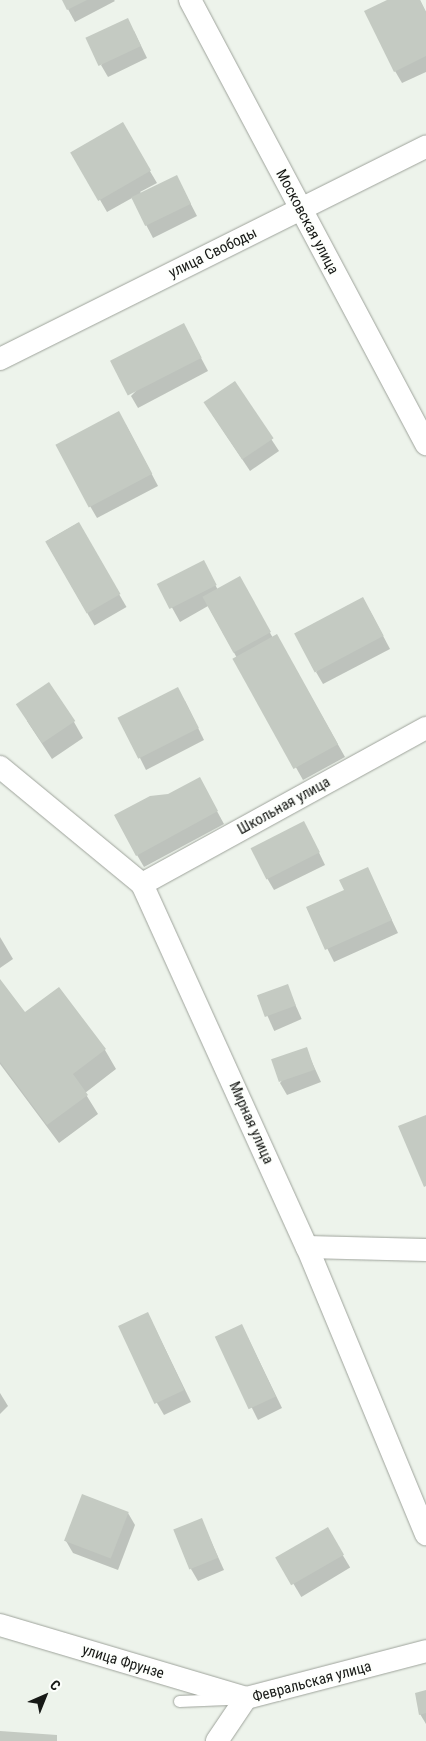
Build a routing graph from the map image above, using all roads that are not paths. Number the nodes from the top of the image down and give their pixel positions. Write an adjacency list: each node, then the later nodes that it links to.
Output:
1 (190, 0): 3 (street, Московская улица)
2 (426, 147): 3 (street, улица Свободы)
3 (300, 210): 4 (street, улица Свободы); 5 (street, Московская улица)
4 (0, 359)
5 (426, 444)
6 (426, 728): 8 (street, Школьная улица)
7 (0, 767): 8 (street, Мирная улица)
8 (142, 884): 9 (street, Мирная улица)
9 (307, 1247): 10 (street); 11 (street, Мирная улица)
10 (426, 1250)
11 (426, 1534)
12 (0, 1625): 14 (street, улица Фрунзе)
13 (426, 1651): 14 (street, Февральская улица)
14 (246, 1698): 15 (lane); 16 (street, Февральская улица)
15 (179, 1701)
16 (217, 1741)

